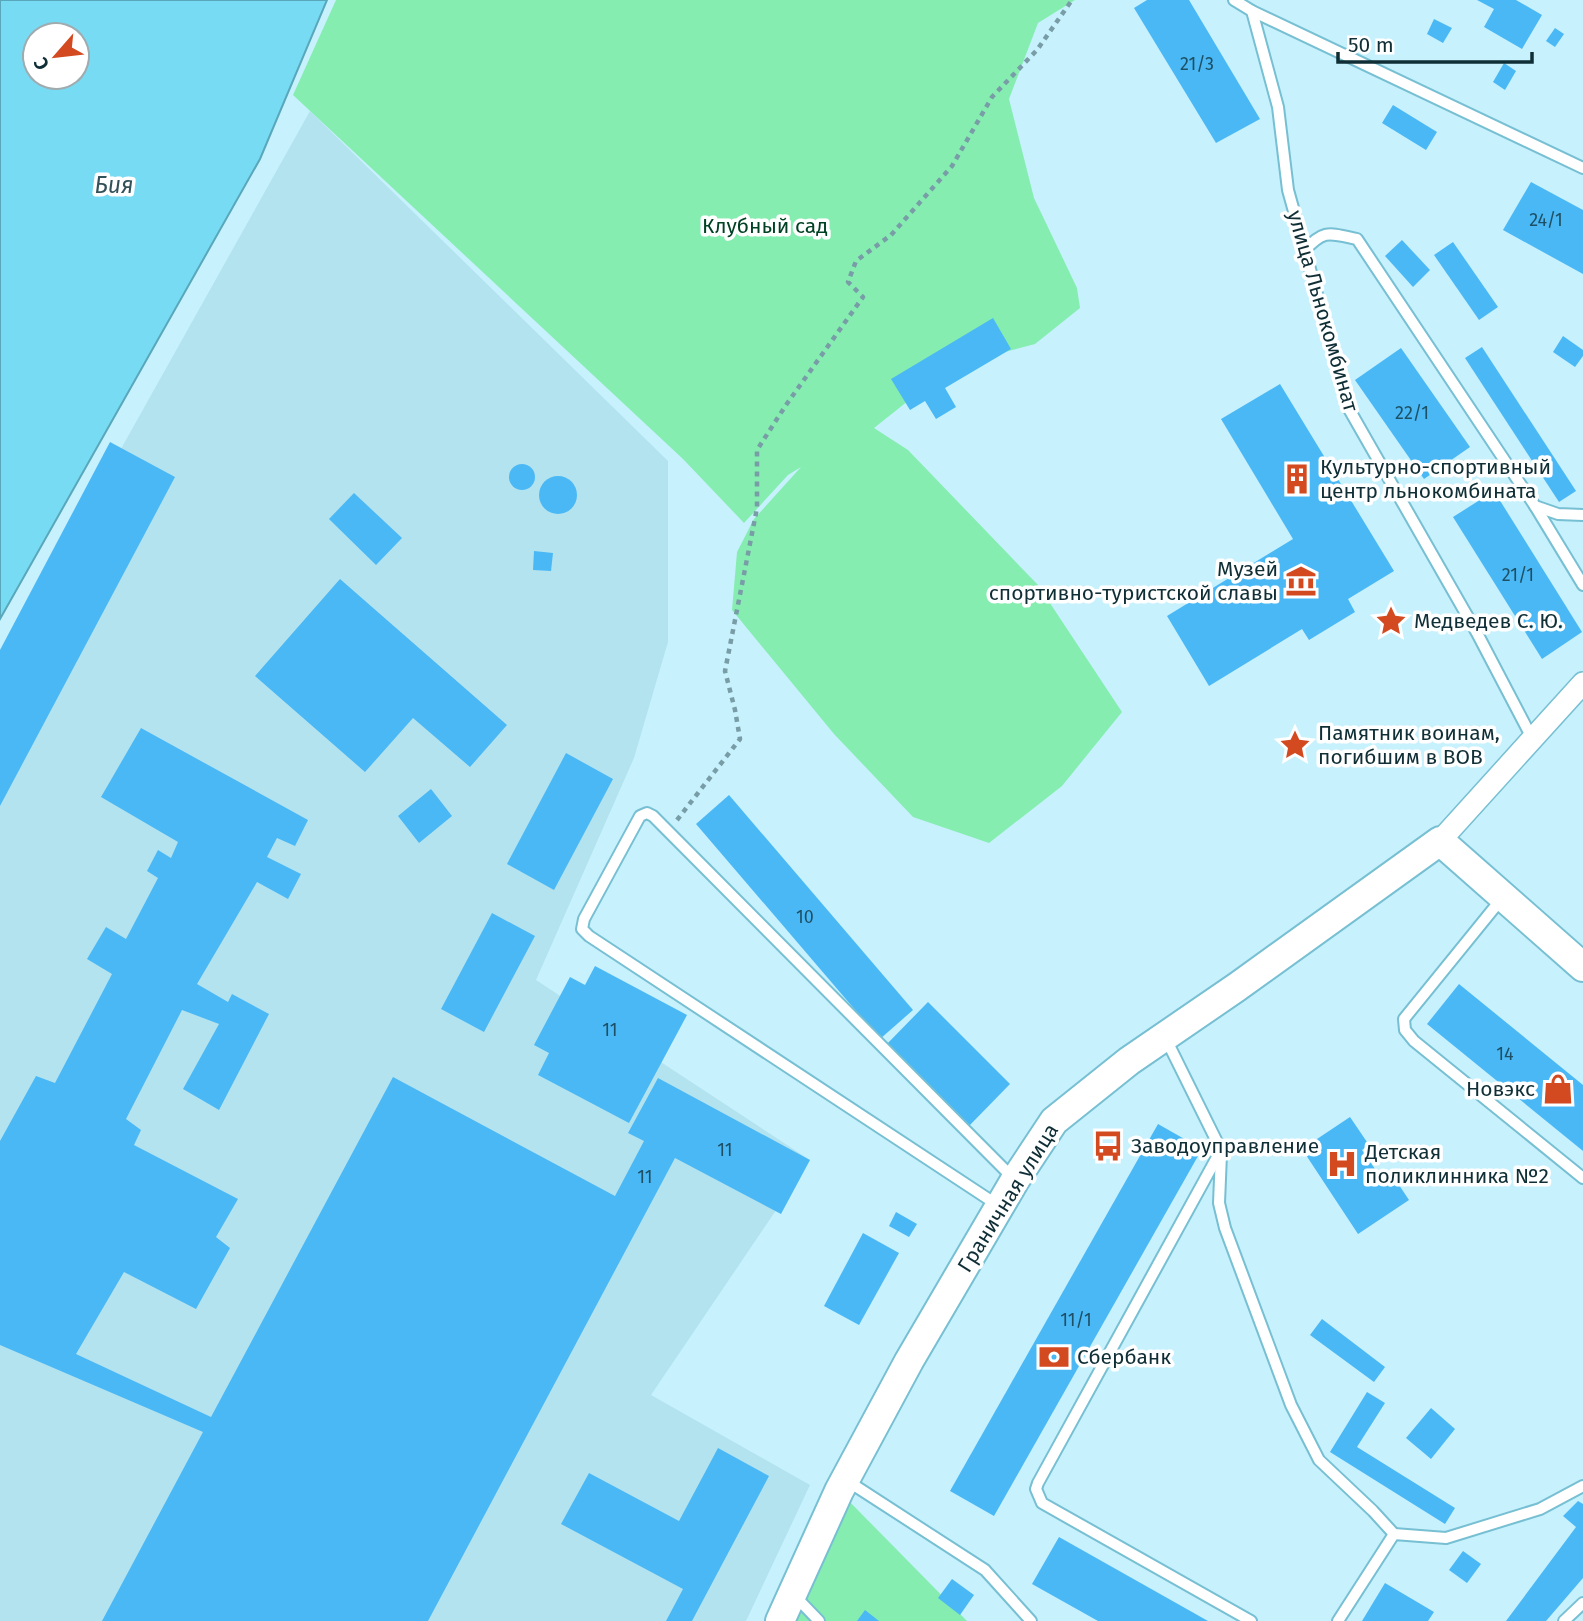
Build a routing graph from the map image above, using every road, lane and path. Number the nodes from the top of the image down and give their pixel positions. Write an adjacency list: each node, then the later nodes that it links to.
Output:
1 (1072, 0): 11 (path)
2 (1234, 0): 3 (lane)
3 (1252, 11): 4 (lane); 5 (lane, улица Льнокомбинат)
4 (1583, 168)
5 (1304, 251): 6 (lane); 10 (lane, улица Льнокомбинат)
6 (1535, 506): 7 (lane); 8 (lane)
7 (1583, 515)
8 (1583, 585)
9 (1583, 683): 10 (street)
10 (1532, 738): 12 (street)
11 (668, 831): 18 (lane); 19 (lane)
12 (1440, 841): 13 (street); 15 (street, Граничная улица)
13 (1503, 897): 14 (street); 17 (lane)
14 (1583, 967)
15 (1165, 1036): 16 (lane); 18 (street, Граничная улица)
16 (1221, 1150): 22 (lane); 28 (lane)
17 (1583, 1178)
18 (1015, 1180): 19 (street, Граничная улица)
19 (999, 1207): 20 (street, Граничная улица)
20 (845, 1479): 23 (street, Граничная улица); 27 (lane)
21 (1583, 1486): 22 (lane)
22 (1394, 1534): 29 (lane)
23 (792, 1593): 25 (street, Граничная улица); 26 (lane)
24 (1583, 1603): 30 (lane)
25 (780, 1621)
26 (819, 1621)
27 (1031, 1621)
28 (1251, 1621)
29 (1338, 1621)
30 (1564, 1621)

